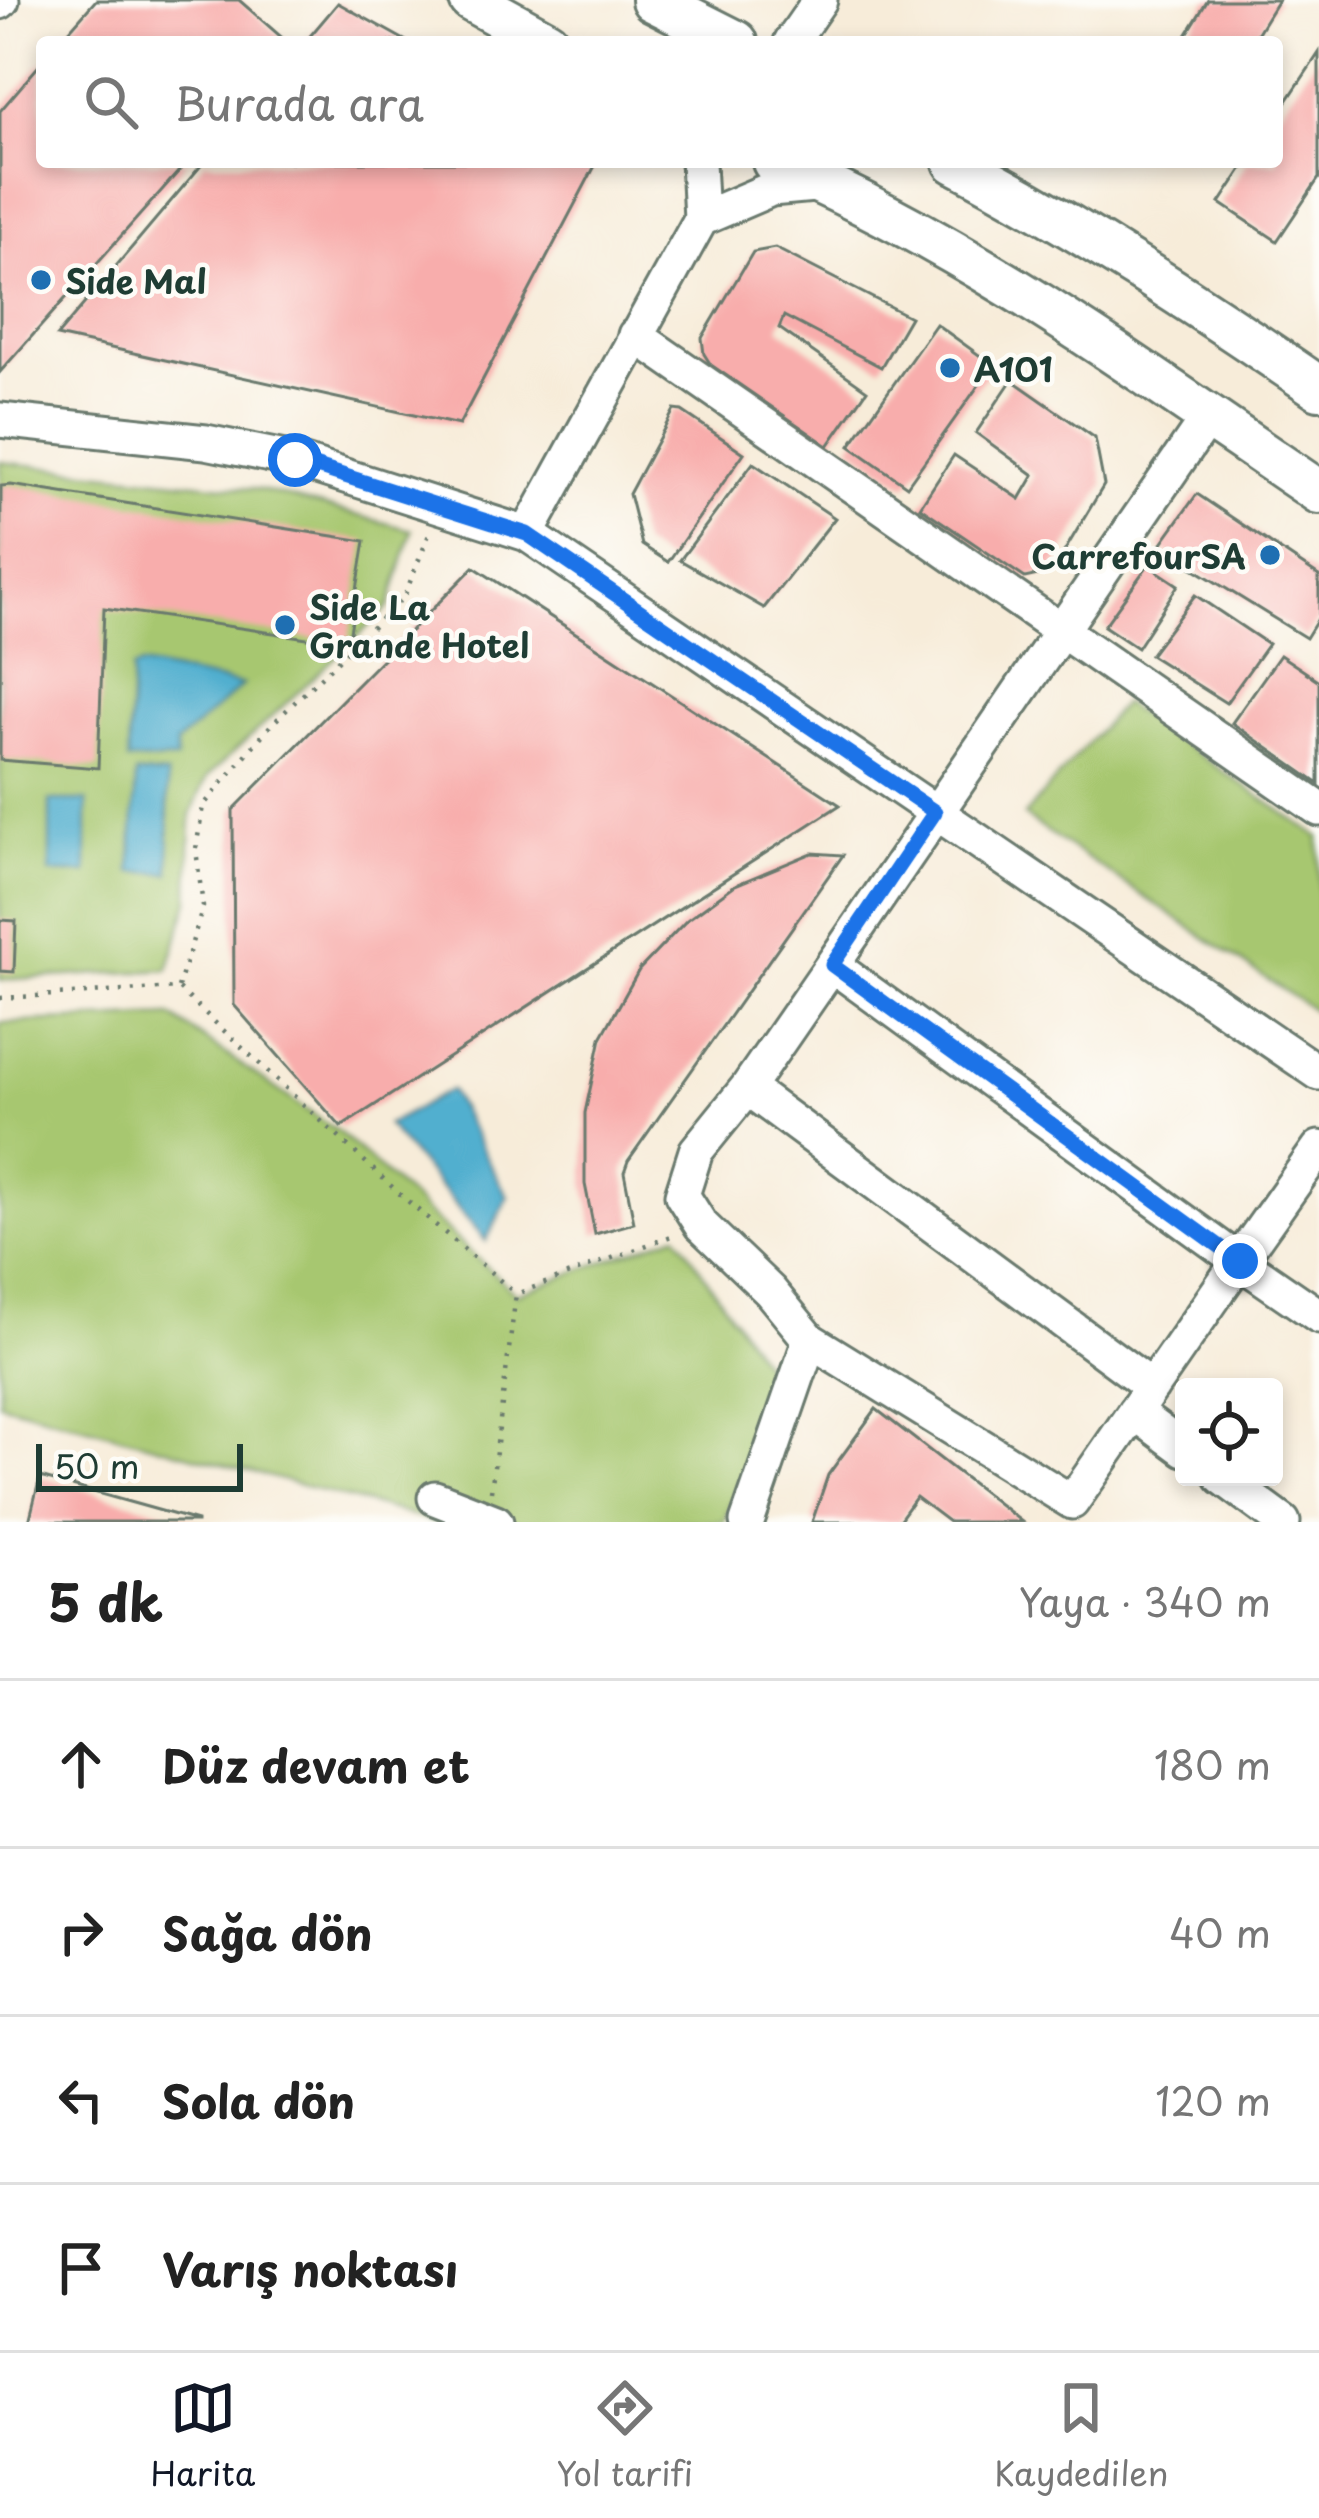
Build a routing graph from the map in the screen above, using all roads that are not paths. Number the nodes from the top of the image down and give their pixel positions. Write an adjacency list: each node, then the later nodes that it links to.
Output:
1 (472, 0): 3 (main road)
2 (653, 0): 4 (main road)
3 (537, 36)
4 (724, 36)
5 (698, 168): 9 (street)
6 (788, 168): 8 (main road)
7 (966, 168): 11 (main road)
8 (825, 184): 9 (street); 12 (main road)
9 (701, 219): 10 (street)
10 (635, 335): 15 (street); 16 (street)
11 (1319, 388)
12 (1208, 417): 14 (main road); 16 (street)
13 (0, 419): 15 (street)
14 (1319, 492)
15 (527, 534): 18 (street)
16 (1061, 630): 17 (street); 18 (street)
17 (1319, 809)
18 (935, 812): 19 (street); 20 (street)
19 (832, 965): 21 (street); 23 (street)
20 (1319, 1073)
21 (747, 1088): 25 (street); 26 (street)
22 (1319, 1148): 23 (street)
23 (1240, 1261): 24 (street); 26 (street)
24 (1319, 1316)
25 (810, 1340): 30 (street); 32 (street)
26 (1143, 1399): 27 (street); 30 (street)
27 (1175, 1438)
28 (1234, 1486): 33 (street)
29 (435, 1498): 31 (street)
30 (1077, 1512)
31 (492, 1520)
32 (747, 1522)
33 (1283, 1522)

